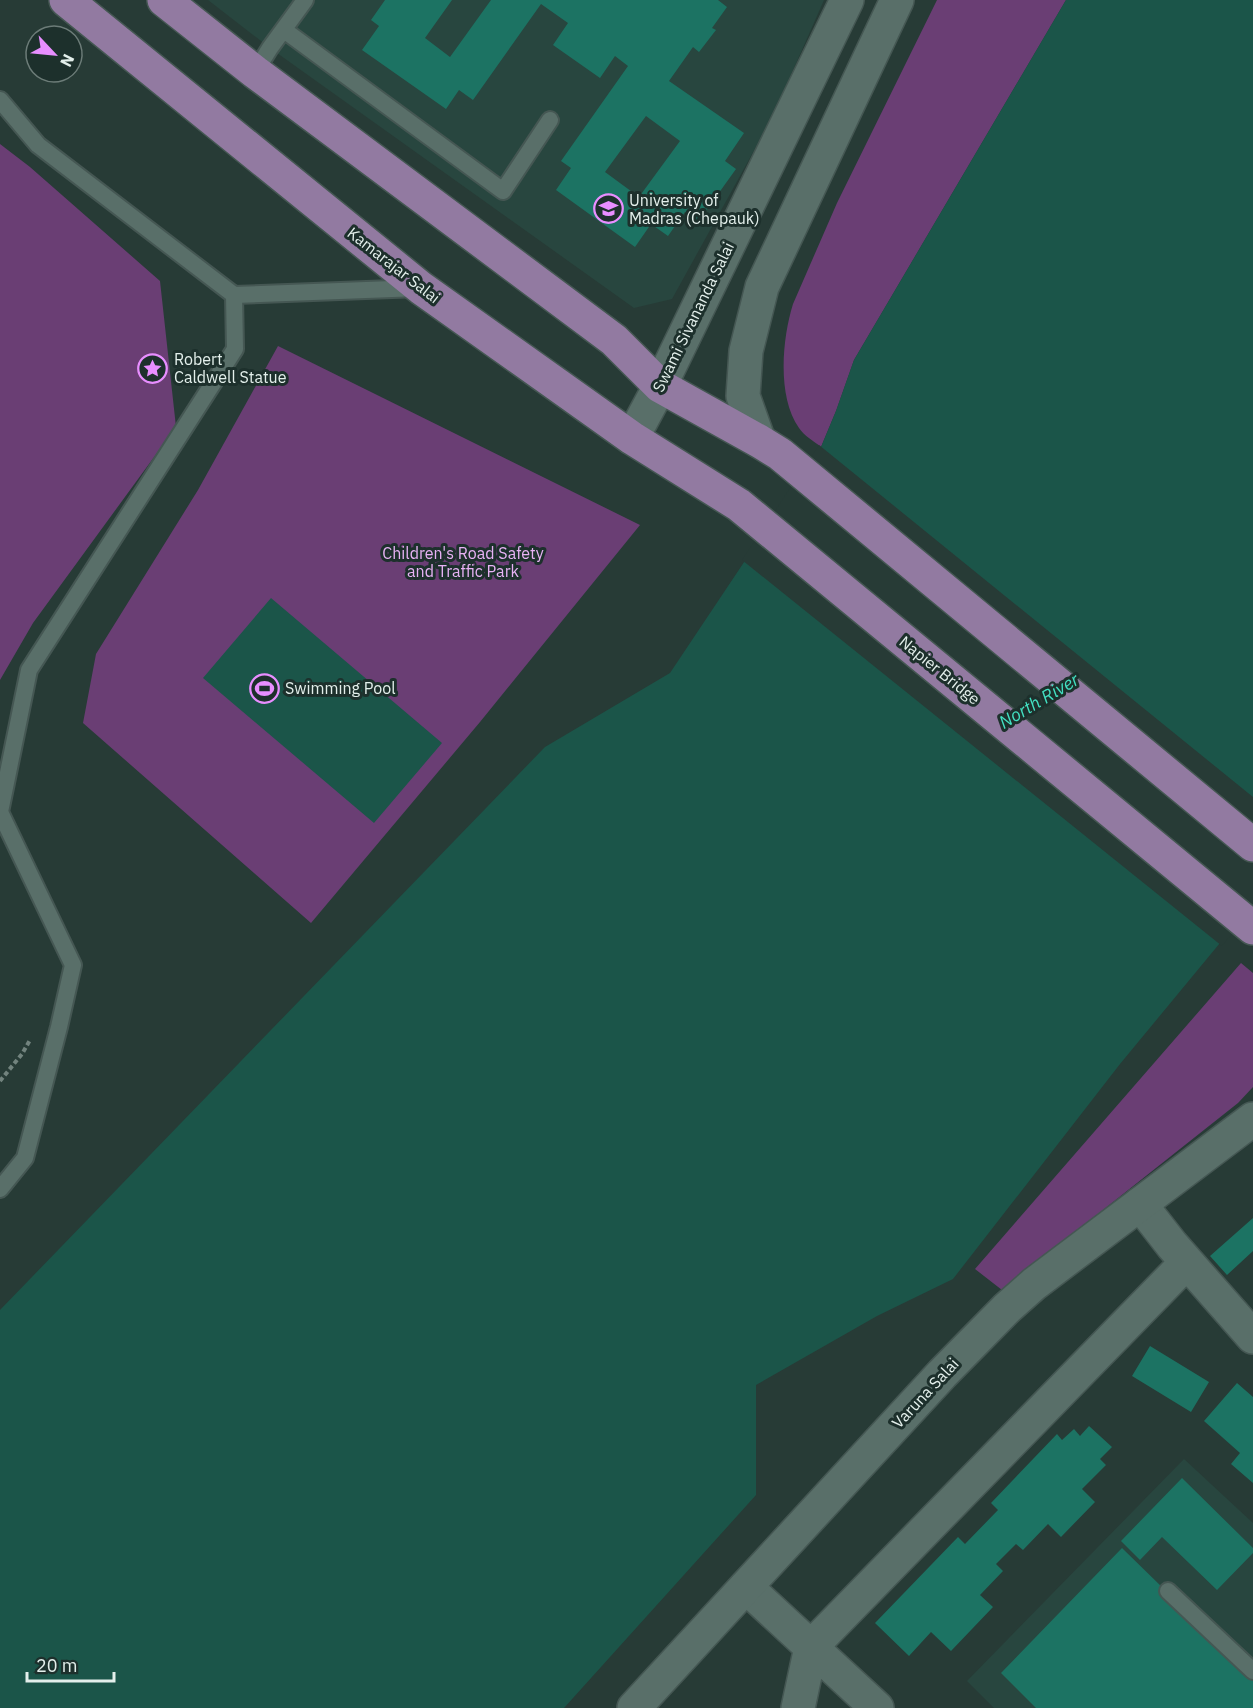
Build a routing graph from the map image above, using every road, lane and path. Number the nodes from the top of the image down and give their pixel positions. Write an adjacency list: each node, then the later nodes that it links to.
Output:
1 (66, 0): 10 (main road, Kamarajar Salai)
2 (164, 0): 7 (main road)
3 (305, 0): 6 (lane)
4 (848, 0): 12 (street, Swami Sivananda Salai)
5 (897, 0): 14 (street)
6 (284, 30): 7 (lane); 9 (lane)
7 (255, 72): 12 (main road)
8 (0, 100): 11 (lane)
9 (550, 120)
10 (421, 288): 11 (lane); 13 (main road, Kamarajar Salai)
11 (234, 295): 16 (lane)
12 (660, 386): 13 (street, Swami Sivananda Salai); 14 (main road)
13 (632, 438): 15 (main road, Kamarajar Salai)
14 (769, 448): 17 (main road)
15 (739, 505): 18 (main road, Napier Bridge)
16 (0, 812): 20 (lane)
17 (1253, 845)
18 (1253, 928)
19 (1253, 1119): 21 (street, Varuna Salai)
20 (0, 1189)
21 (1140, 1204): 22 (street); 24 (street, Varuna Salai)
22 (1188, 1262): 23 (street); 26 (street)
23 (1253, 1337)
24 (746, 1587): 26 (street); 28 (street, Varuna Salai)
25 (1168, 1591): 27 (lane)
26 (811, 1647): 29 (street); 30 (street)
27 (1253, 1671)
28 (634, 1708)
29 (798, 1708)
30 (877, 1708)

